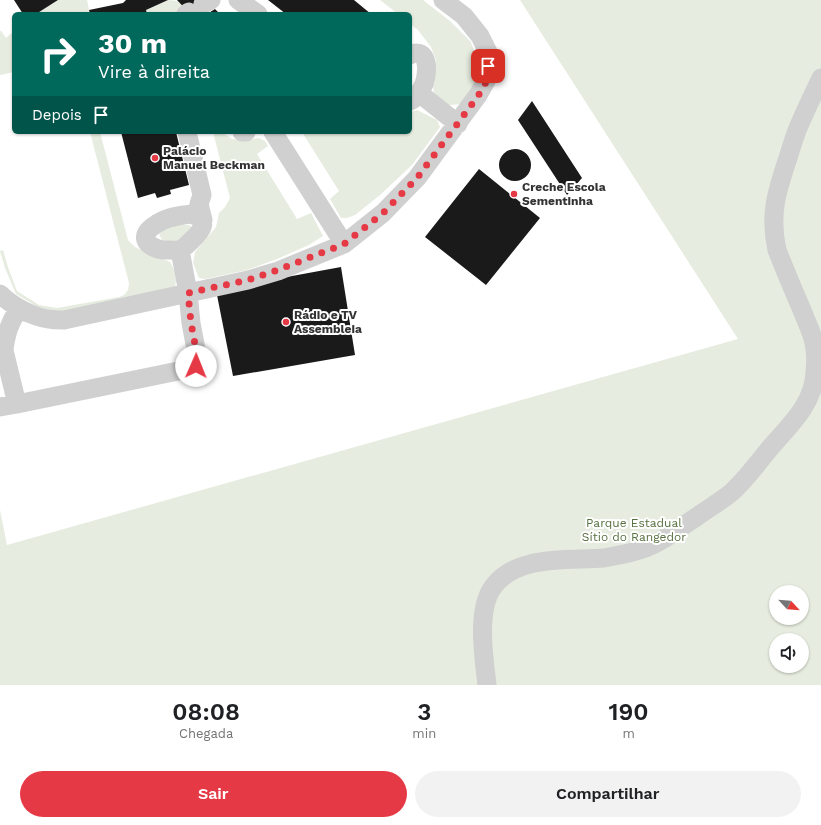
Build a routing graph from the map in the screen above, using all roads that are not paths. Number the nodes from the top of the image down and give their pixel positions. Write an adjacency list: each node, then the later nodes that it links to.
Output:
1 (238, 0): 4 (street)
2 (443, 0): 5 (street)
3 (454, 0): 5 (street)
4 (255, 12)
5 (464, 16): 9 (street)
6 (412, 54): 8 (street)
7 (821, 78): 20 (street)
8 (415, 97): 9 (street)
9 (458, 124): 13 (street)
10 (187, 134): 12 (street)
11 (274, 134): 13 (street)
12 (203, 220): 14 (street); 14 (street)
13 (344, 244): 15 (street)
14 (180, 250): 15 (street)
15 (188, 293): 17 (street); 19 (street)
16 (0, 294): 17 (street)
17 (29, 313): 18 (street)
18 (2, 343): 19 (street)
19 (9, 406)
20 (487, 685)

